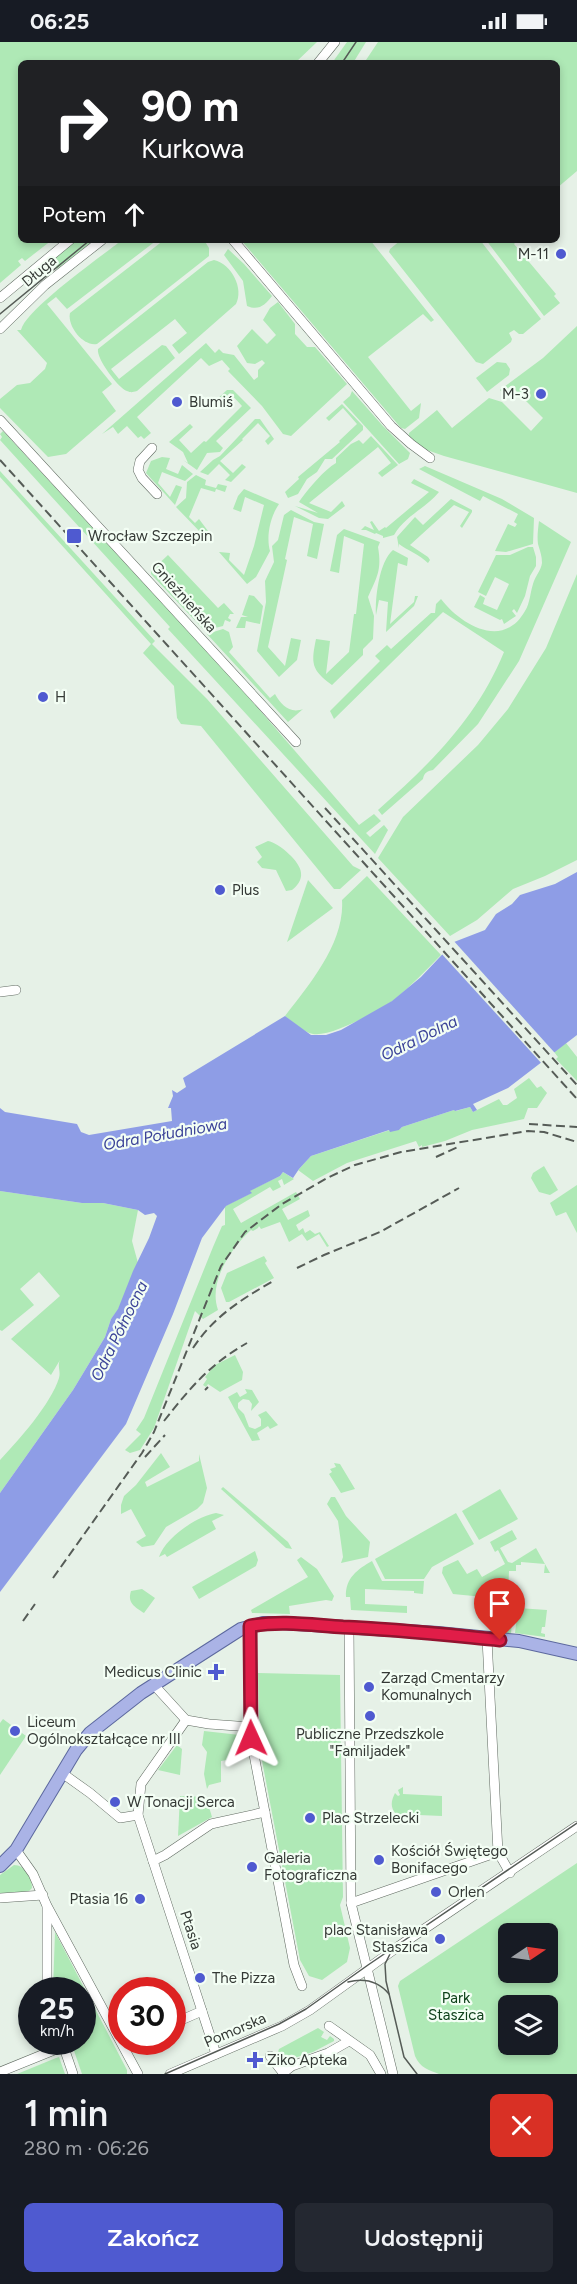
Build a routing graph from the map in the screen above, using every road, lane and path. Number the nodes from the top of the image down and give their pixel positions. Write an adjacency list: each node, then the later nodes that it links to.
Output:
1 (335, 42): 2 (street)
2 (320, 60)
3 (66, 243): 6 (street, Długa)
4 (98, 243): 7 (street, Długa)
5 (236, 243): 10 (street)
6 (0, 298)
7 (0, 329)
8 (0, 420): 12 (street, Gnieźnieńska)
9 (152, 447): 11 (street)
10 (430, 458)
11 (157, 494)
12 (296, 742)
13 (16, 990): 14 (street)
14 (0, 992)
15 (250, 1626): 16 (main road); 19 (main road); 21 (street)
16 (349, 1627): 17 (main road); 33 (street)
17 (487, 1639): 18 (main road); 26 (street)
18 (577, 1654)
19 (154, 1684): 20 (street); 22 (main road)
20 (186, 1720): 21 (street); 24 (street, Ptasia)
21 (251, 1727): 23 (street)
22 (62, 1773): 24 (street); 27 (main road)
23 (265, 1812): 28 (street); 37 (street)
24 (138, 1815): 28 (street, Ptasia)
25 (577, 1826): 30 (street)
26 (498, 1852): 30 (street); 33 (street)
27 (18, 1853): 29 (main road); 31 (street)
28 (153, 1861): 38 (street, Ptasia)
29 (0, 1866)
30 (510, 1873): 35 (street)
31 (43, 1895): 32 (street); 34 (street)
32 (0, 1898)
33 (351, 1903): 35 (street)
34 (47, 1906): 36 (street); 39 (street)
35 (368, 1969): 43 (street, Pomorska); 54 (street)
36 (46, 1977)
37 (302, 1986)
38 (202, 2011): 40 (street); 43 (street, Ptasia)
39 (108, 2018)
40 (186, 2018)
41 (329, 2026): 42 (street)
42 (350, 2041): 52 (street); 53 (street)
43 (216, 2054): 51 (street, Pomorska)
44 (38, 2055): 48 (street)
45 (67, 2055): 49 (street)
46 (128, 2055): 50 (street)
47 (270, 2056): 52 (street)
48 (0, 2072)
49 (73, 2074)
50 (138, 2074)
51 (170, 2074)
52 (283, 2074)
53 (381, 2074)
54 (393, 2074)

